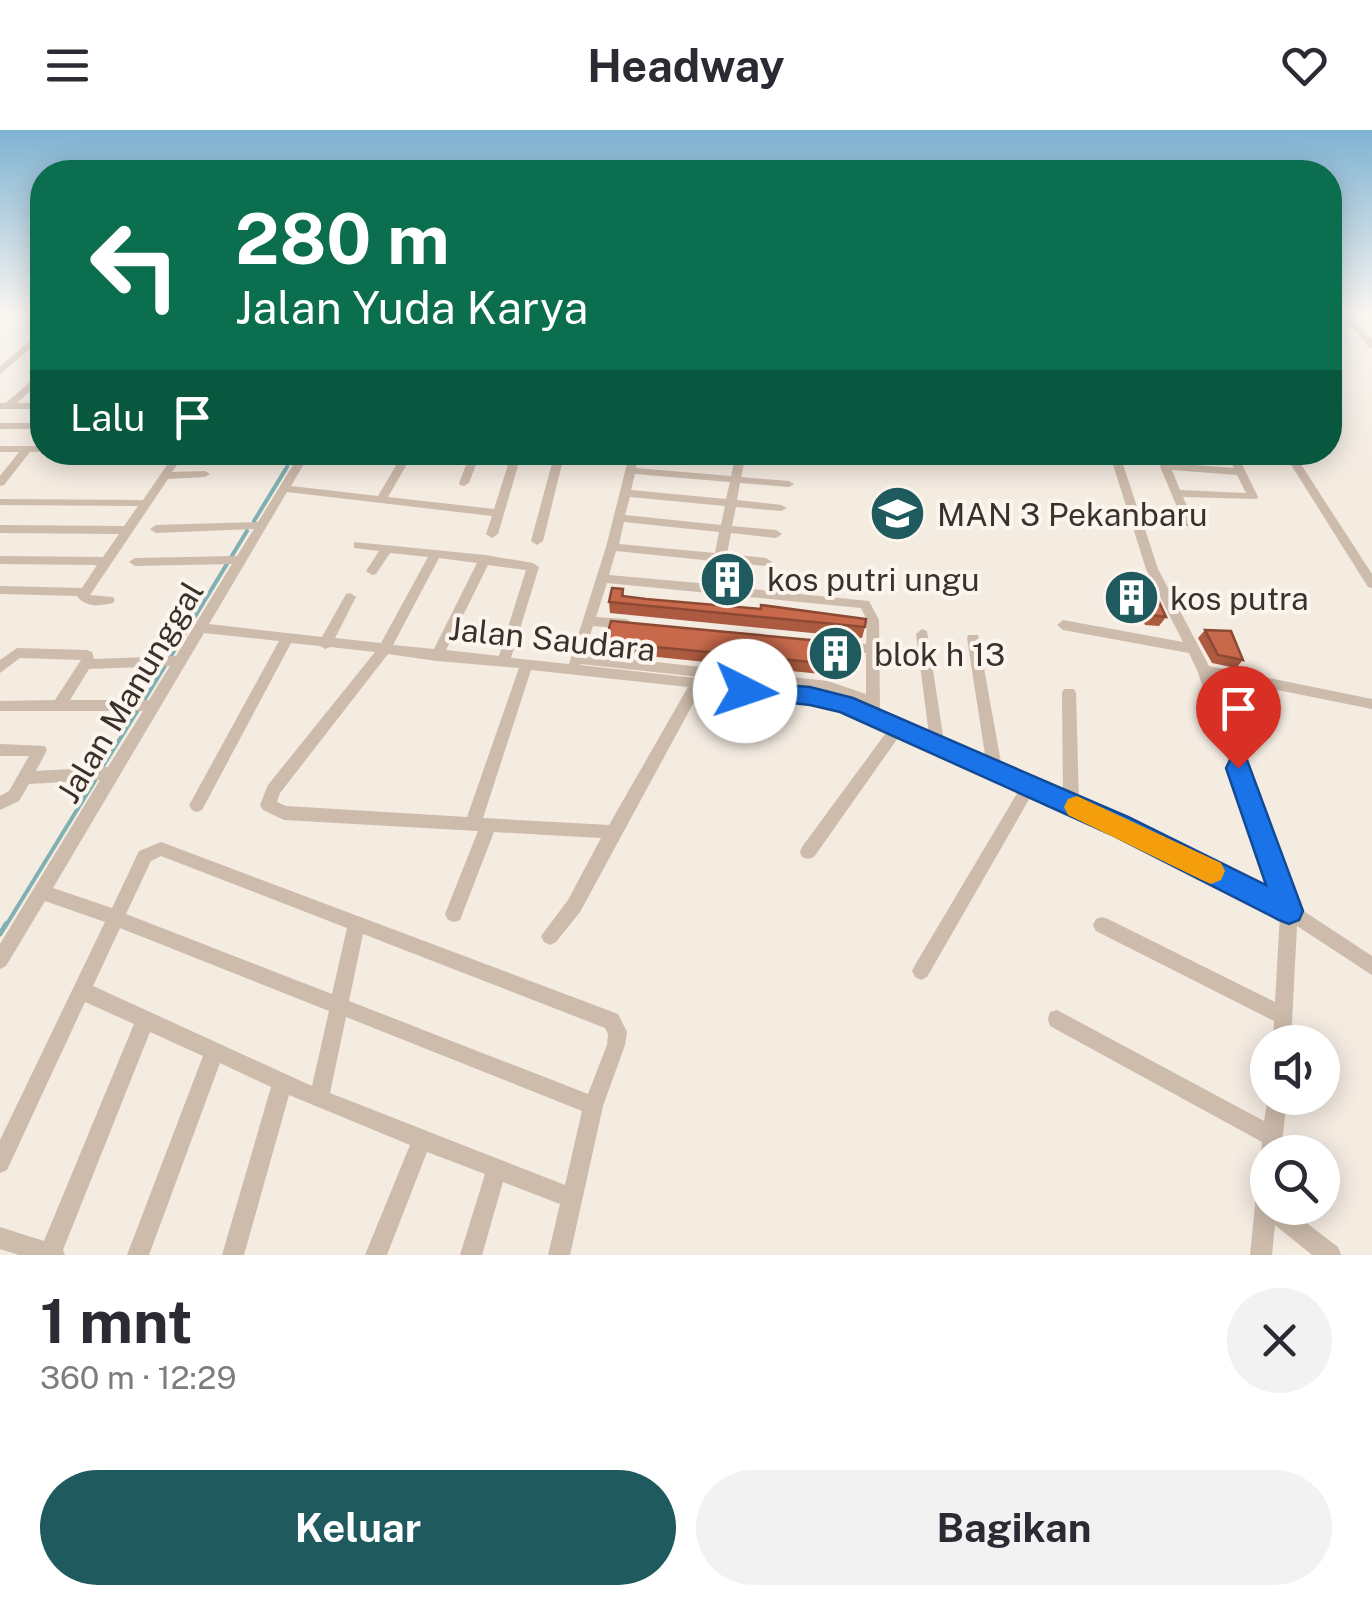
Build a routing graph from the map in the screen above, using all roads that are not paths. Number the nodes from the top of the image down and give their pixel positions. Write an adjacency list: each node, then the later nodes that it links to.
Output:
1 (30, 386): 2 (street)
2 (4, 406): 3 (street)
3 (30, 406)
4 (0, 426): 5 (street)
5 (30, 426)
6 (0, 449): 7 (street)
7 (27, 449): 24 (street)
8 (172, 465): 23 (street)
9 (299, 465): 28 (street, Jalan Manunggal)
10 (401, 465): 31 (street)
11 (471, 465): 26 (street)
12 (513, 465): 36 (street)
13 (557, 465): 46 (street)
14 (631, 465): 20 (street)
15 (739, 465): 25 (street)
16 (1118, 465): 38 (street)
17 (1238, 465): 21 (street)
18 (1296, 465): 60 (street)
19 (1165, 466): 21 (street); 30 (street)
20 (630, 470): 25 (street); 29 (street)
21 (1241, 472): 30 (street)
22 (205, 474): 23 (street)
23 (164, 476): 34 (street)
24 (2, 478)
25 (736, 479): 27 (street); 33 (street)
26 (464, 483)
27 (789, 484)
28 (286, 490): 31 (street); 39 (street, Jalan Manunggal)
29 (625, 492): 33 (street); 37 (street)
30 (1177, 493): 38 (street)
31 (380, 500): 36 (street)
32 (0, 502): 34 (street)
33 (733, 503): 35 (street); 43 (street)
34 (146, 504): 41 (street)
35 (781, 508)
36 (499, 513): 44 (street)
37 (619, 518): 43 (street); 49 (street)
38 (1138, 522): 76 (street)
39 (264, 525): 42 (street); 54 (street, Jalan Manunggal)
40 (0, 530): 41 (street)
41 (127, 530): 55 (street)
42 (156, 530)
43 (725, 530): 45 (street); 52 (street)
44 (492, 534)
45 (776, 534)
46 (538, 541)
47 (358, 545): 48 (street)
48 (387, 548): 50 (street); 58 (street)
49 (612, 548): 52 (street); 59 (street)
50 (435, 554): 51 (street); 77 (street)
51 (484, 559): 78 (street); 80 (street)
52 (720, 559): 57 (street); 61 (street)
53 (0, 560): 55 (street)
54 (242, 560): 56 (street); 69 (street, Jalan Manunggal)
55 (108, 561): 63 (street)
56 (135, 562)
57 (766, 562)
58 (372, 571)
59 (602, 578): 61 (street); 66 (street)
60 (1372, 584)
61 (714, 588): 75 (street)
62 (0, 590): 63 (street)
63 (86, 592): 65 (street)
64 (350, 597): 73 (street)
65 (109, 600)
66 (588, 621): 68 (street); 82 (street)
67 (1063, 625): 76 (street)
68 (651, 626)
69 (202, 628): 72 (street, Jalan Saudara); 79 (street, Jalan Manunggal)
70 (922, 634): 95 (street)
71 (972, 638): 97 (street)
72 (286, 640): 73 (street, Jalan Saudara); 103 (street)
73 (325, 644): 77 (street, Jalan Saudara)
74 (821, 644): 75 (street)
75 (872, 648): 93 (street)
76 (1193, 649): 85 (street)
77 (384, 650): 78 (street, Jalan Saudara); 104 (street)
78 (437, 656): 80 (street, Jalan Saudara)
79 (180, 662): 81 (street); 91 (street, Jalan Manunggal)
80 (503, 663): 83 (street, Jalan Saudara)
81 (85, 664): 84 (street); 90 (street)
82 (575, 664): 83 (street, Jalan Saudara); 86 (street); 87 (street, Jalan Saudara)
83 (526, 666): 104 (street)
84 (0, 668)
85 (1204, 670): 89 (street); 108 (street)
86 (745, 684): 87 (street, Jalan Saudara); 93 (street, Jalan Saudara)
87 (696, 686): 105 (street)
88 (1069, 693): 102 (street)
89 (1372, 704)
90 (59, 705): 91 (street); 92 (street)
91 (152, 705): 98 (street, Jalan Manunggal)
92 (0, 706)
93 (873, 709): 94 (street, Jalan Saudara)
94 (898, 727): 95 (street, Jalan Saudara); 106 (street)
95 (936, 744): 97 (street, Jalan Saudara)
96 (0, 750): 99 (street)
97 (995, 771): 100 (street, Jalan Saudara)
98 (113, 772): 99 (street); 107 (street, Jalan Manunggal)
99 (25, 778): 101 (street)
100 (1029, 786): 102 (street, Jalan Saudara); 116 (street)
101 (0, 803)
102 (1071, 804): 108 (street, Jalan Saudara)
103 (197, 805)
104 (481, 824): 105 (street); 109 (street)
105 (613, 832): 113 (street)
106 (808, 852)
107 (41, 892): 110 (street); 114 (street, Jalan Manunggal)
108 (1289, 911): 115 (street, Jalan Saudara); 119 (street)
109 (454, 914)
110 (114, 917): 112 (street); 117 (street); 118 (street)
111 (1102, 925): 119 (street)
112 (356, 926): 118 (street); 126 (street)
113 (550, 936)
114 (0, 960)
115 (1372, 966)
116 (920, 971)
117 (80, 990): 120 (street); 129 (street)
118 (339, 1005): 125 (street); 126 (street)
119 (1284, 1017): 122 (street)
120 (146, 1019): 123 (street); 135 (street)
121 (1057, 1019): 127 (street)
122 (1283, 1025)
123 (215, 1050): 124 (street); 136 (street)
124 (283, 1081): 125 (street); 137 (street)
125 (319, 1099): 128 (street)
126 (594, 1106): 131 (street)
127 (1255, 1135)
128 (422, 1139): 130 (street); 138 (street)
129 (0, 1163)
130 (497, 1168): 131 (street); 139 (street)
131 (572, 1198): 140 (street)
132 (1265, 1225): 141 (street)
133 (1296, 1225): 142 (street)
134 (0, 1238): 135 (street)
135 (52, 1254)
136 (138, 1255)
137 (233, 1255)
138 (376, 1255)
139 (470, 1255)
140 (559, 1255)
141 (1261, 1255)
142 (1330, 1255)

